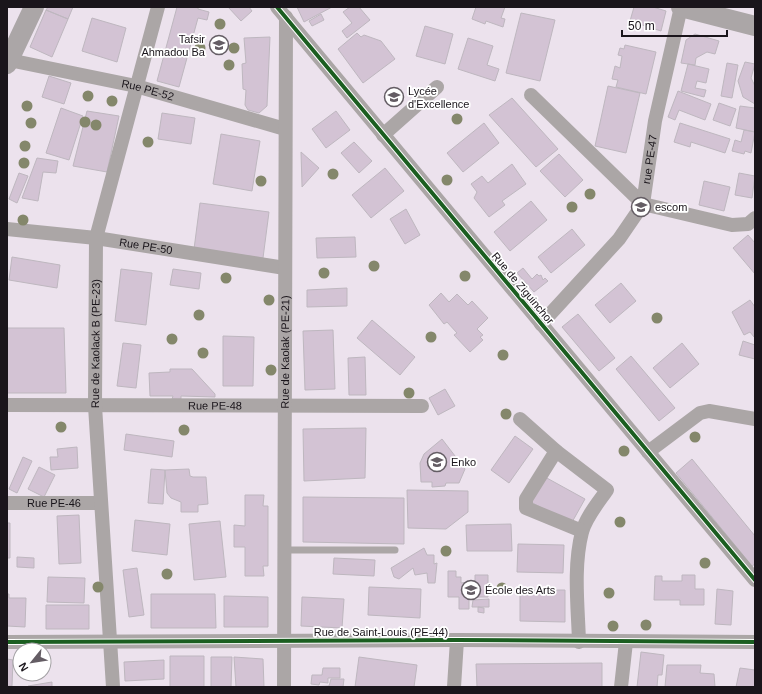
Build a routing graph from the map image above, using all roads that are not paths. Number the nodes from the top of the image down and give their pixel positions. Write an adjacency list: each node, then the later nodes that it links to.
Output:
1 (34, 7): 6 (main road)
2 (158, 7): 7 (street, Rue de Kaolack B (PE-23))
3 (681, 7): 5 (main road); 12 (street, rue PE-47)
4 (281, 12): 10 (street, Rue de Kaolak (PE-21)); 11 (street, Rue de Ziguinchor)
5 (755, 26)
6 (8, 62): 7 (street, Rue PE-52)
7 (136, 86): 10 (street, Rue PE-52); 15 (street, Rue de Kaolack B (PE-23))
8 (437, 87): 11 (street)
9 (531, 94): 12 (street)
10 (285, 129): 16 (street, Rue de Kaolak (PE-21))
11 (383, 135): 17 (street, Rue de Ziguinchor)
12 (643, 204): 13 (street); 17 (street, rue PE-47)
13 (755, 218)
14 (7, 229): 15 (street, Rue PE-50)
15 (96, 238): 16 (street, Rue PE-50); 19 (street, Rue de Kaolack B (PE-23))
16 (285, 268): 20 (street, Rue de Kaolak (PE-21))
17 (541, 324): 25 (street, Rue de Ziguinchor)
18 (7, 405): 19 (street, Rue PE-48)
19 (95, 406): 20 (street, Rue PE-48); 27 (street, Rue de Kaolack B (PE-23))
20 (285, 406): 21 (street, Rue PE-48); 29 (street, Rue de Kaolak (PE-21))
21 (422, 406)
22 (520, 419): 24 (street)
23 (755, 419): 25 (street)
24 (556, 450): 28 (street); 28 (street)
25 (648, 452): 31 (street, Rue de Ziguinchor)
26 (7, 503): 27 (street, Rue PE-46)
27 (101, 503): 34 (street, Rue de Kaolack B (PE-23))
28 (582, 532): 36 (street)
29 (285, 550): 30 (lane); 35 (street, Rue de Kaolak (PE-21))
30 (395, 550)
31 (755, 580)
32 (457, 640): 35 (street, Rue de Saint-Louis (PE-44)); 36 (street, Rue de Saint-Louis (PE-44)); 41 (street)
33 (7, 642): 34 (street, Rue de Saint-Louis (PE-44))
34 (110, 642): 35 (street, Rue de Saint-Louis (PE-44)); 39 (street, Rue de Kaolack B (PE-23))
35 (284, 642): 40 (street, Rue de Kaolak (PE-21))
36 (579, 642): 37 (street, Rue de Saint-Louis (PE-44))
37 (626, 642): 38 (street, Rue de Saint-Louis (PE-44)); 42 (street)
38 (755, 642)
39 (113, 687)
40 (284, 687)
41 (454, 687)
42 (621, 687)

